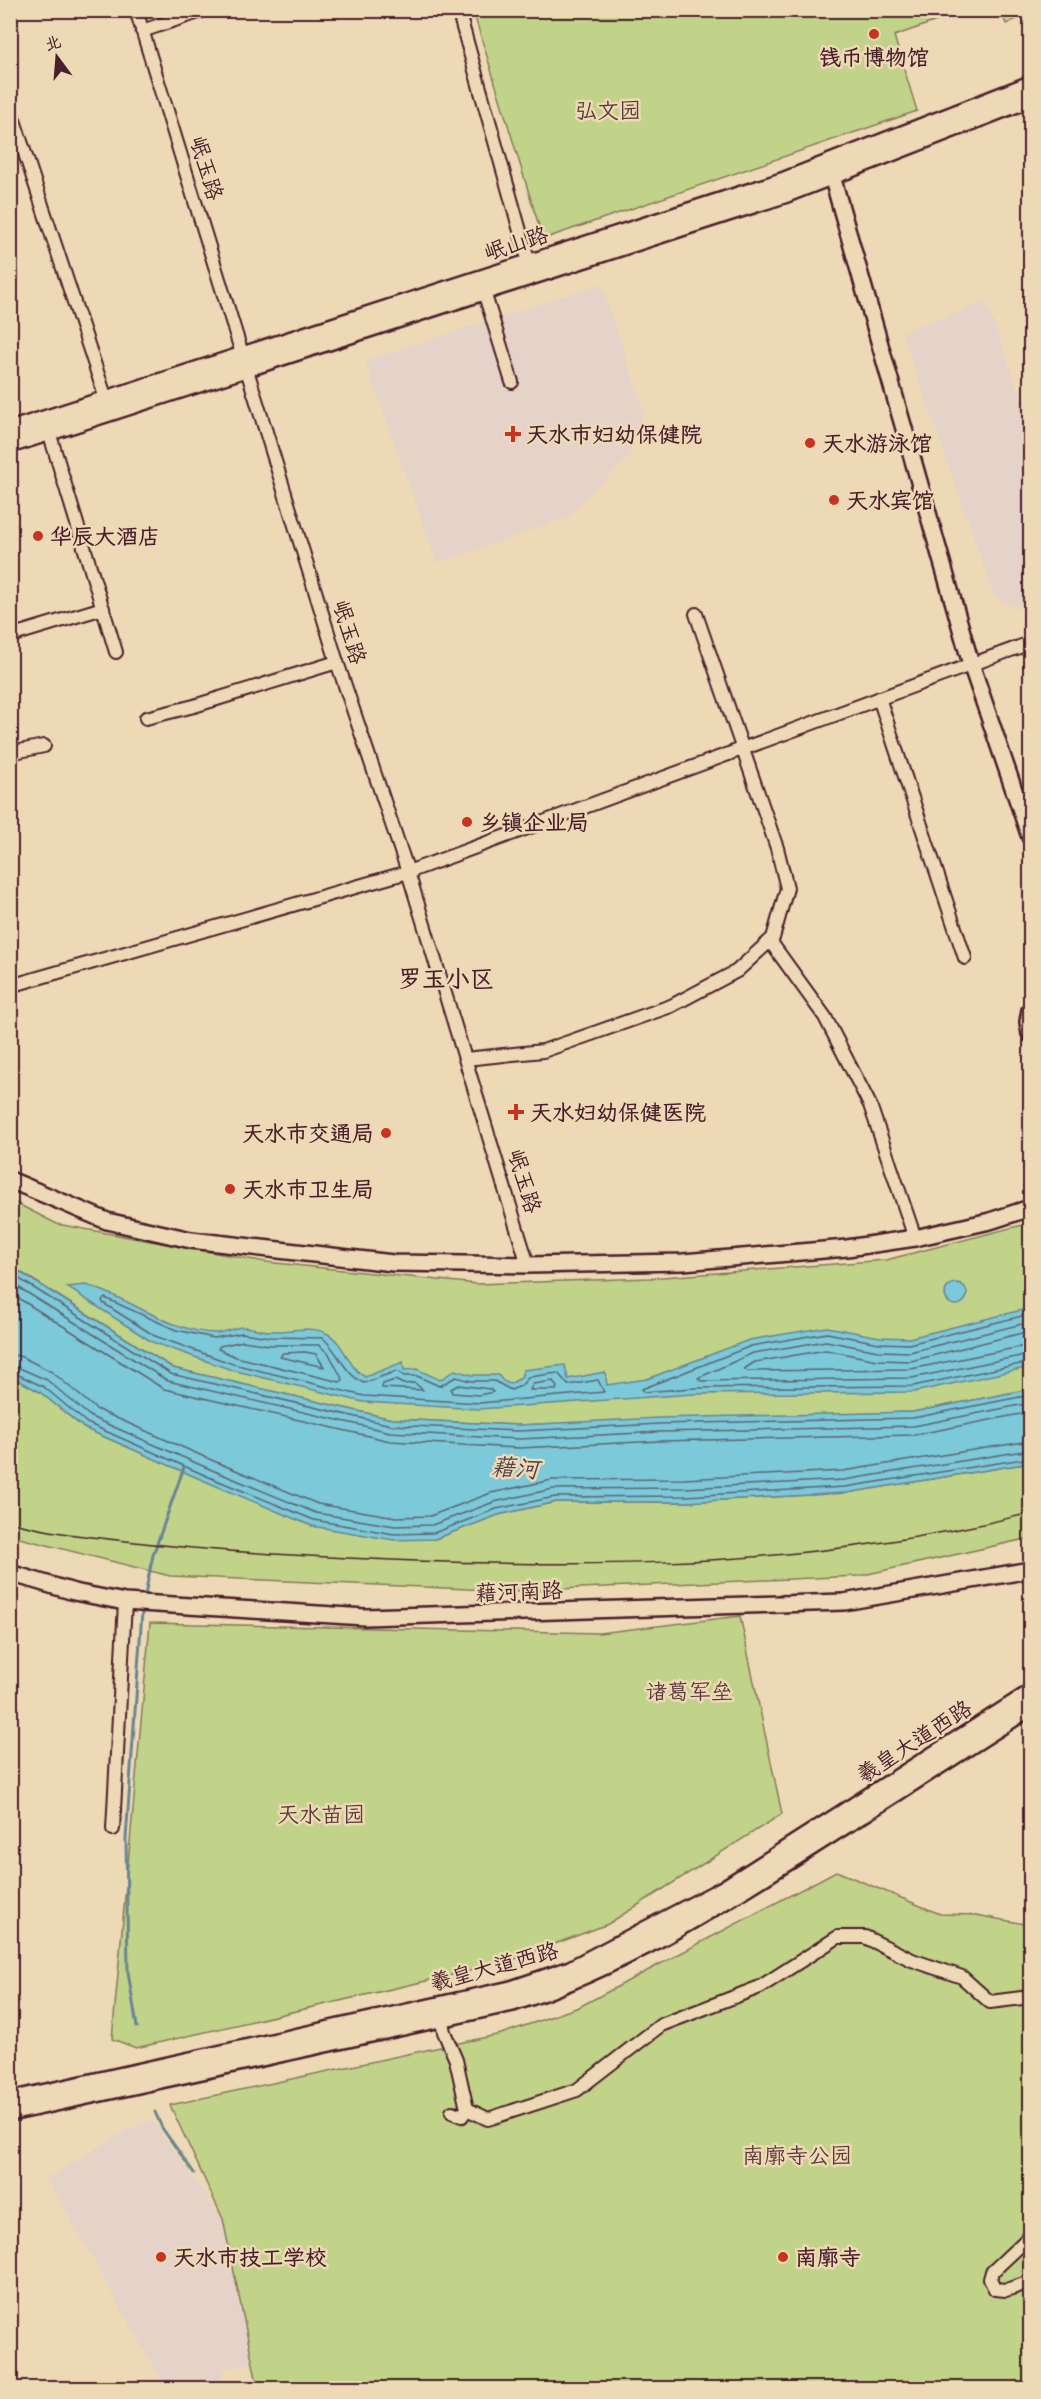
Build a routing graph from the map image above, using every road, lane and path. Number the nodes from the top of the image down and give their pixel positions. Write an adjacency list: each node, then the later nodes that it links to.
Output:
1 (136, 10): 4 (street, 岷玉路)
2 (205, 10): 4 (street)
3 (458, 10): 9 (street)
4 (142, 31): 11 (street, 岷玉路)
5 (1030, 84): 8 (main road, 岷山路)
6 (1030, 99): 8 (main road, 岷山路)
7 (10, 108): 13 (street)
8 (830, 170): 9 (main road, 岷山路); 10 (main road, 岷山路); 23 (main road)
9 (529, 262): 11 (main road, 岷山路)
10 (484, 292): 11 (main road, 岷山路); 12 (street)
11 (245, 361): 13 (main road, 岷山路); 15 (main road, 岷山路); 22 (street, 岷玉路)
12 (512, 382)
13 (106, 399): 14 (main road, 岷山路)
14 (10, 430)
15 (49, 432): 16 (main road, 岷山路); 17 (street)
16 (10, 445)
17 (103, 608): 19 (street); 21 (street)
18 (696, 614): 27 (street)
19 (10, 636)
20 (1030, 643): 23 (street)
21 (116, 652)
22 (337, 662): 25 (street); 30 (street, 岷玉路)
23 (970, 664): 24 (street); 29 (main road)
24 (879, 698): 27 (street); 32 (street)
25 (146, 718)
26 (44, 746): 28 (street)
27 (742, 747): 30 (street); 31 (street)
28 (10, 753)
29 (1030, 837)
30 (408, 872): 33 (street); 36 (street, 岷玉路)
31 (770, 941): 36 (street); 39 (street)
32 (965, 958)
33 (10, 986)
34 (1030, 1010): 35 (main road)
35 (1030, 1034)
36 (465, 1059): 40 (street, 岷玉路)
37 (10, 1180): 40 (main road)
38 (1030, 1208): 39 (main road)
39 (915, 1238): 40 (main road)
40 (528, 1265)
41 (1030, 1570): 43 (main road, 藉河南路)
42 (10, 1573): 43 (main road, 藉河南路)
43 (125, 1602): 46 (street)
44 (1030, 1693): 48 (main road, 羲皇大道西路)
45 (1030, 1708): 48 (main road, 羲皇大道西路)
46 (113, 1829)
47 (1030, 1997): 50 (street)
48 (441, 2018): 49 (main road, 羲皇大道西路); 50 (street); 52 (main road, 羲皇大道西路)
49 (10, 2100)
50 (467, 2109): 51 (street)
51 (452, 2112)
52 (10, 2113)
53 (1030, 2236): 54 (street)
54 (1030, 2282)

